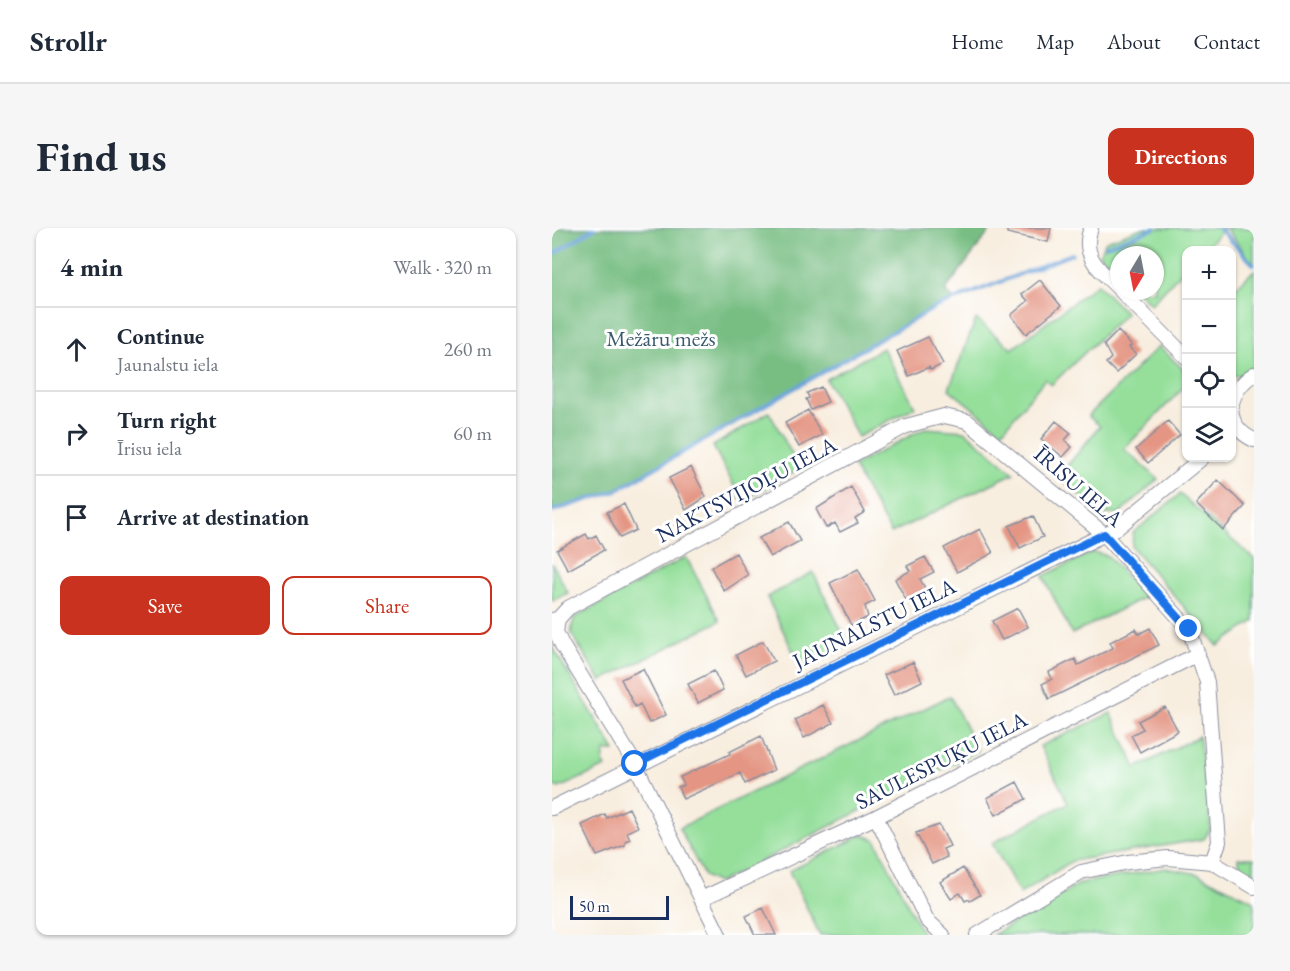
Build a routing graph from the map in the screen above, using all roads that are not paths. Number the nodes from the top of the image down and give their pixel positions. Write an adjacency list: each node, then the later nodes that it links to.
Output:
1 (1091, 228): 2 (street)
2 (1110, 279)
3 (1130, 300): 4 (street)
4 (1183, 354)
5 (1254, 374): 6 (street)
6 (1236, 391)
7 (967, 421): 11 (street, ĪRISU IELA); 12 (street, NAKTSVIJOĻU IELA)
8 (1236, 431): 9 (street)
9 (1254, 440)
10 (1197, 462): 11 (street, JAUNALSTU IELA)
11 (1104, 534): 13 (street, ĪRISU IELA); 14 (street, JAUNALSTU IELA)
12 (555, 619): 14 (street)
13 (1198, 654): 16 (street, SAULESPUĶU IELA); 17 (street, ĪRISU IELA)
14 (635, 764): 15 (street, JAUNALSTU IELA); 19 (street)
15 (552, 808)
16 (876, 817): 19 (street, SAULESPUĶU IELA); 20 (street)
17 (1212, 862): 18 (street); 22 (street)
18 (1254, 887)
19 (701, 899): 21 (street)
20 (939, 933)
21 (719, 935)
22 (977, 935)

